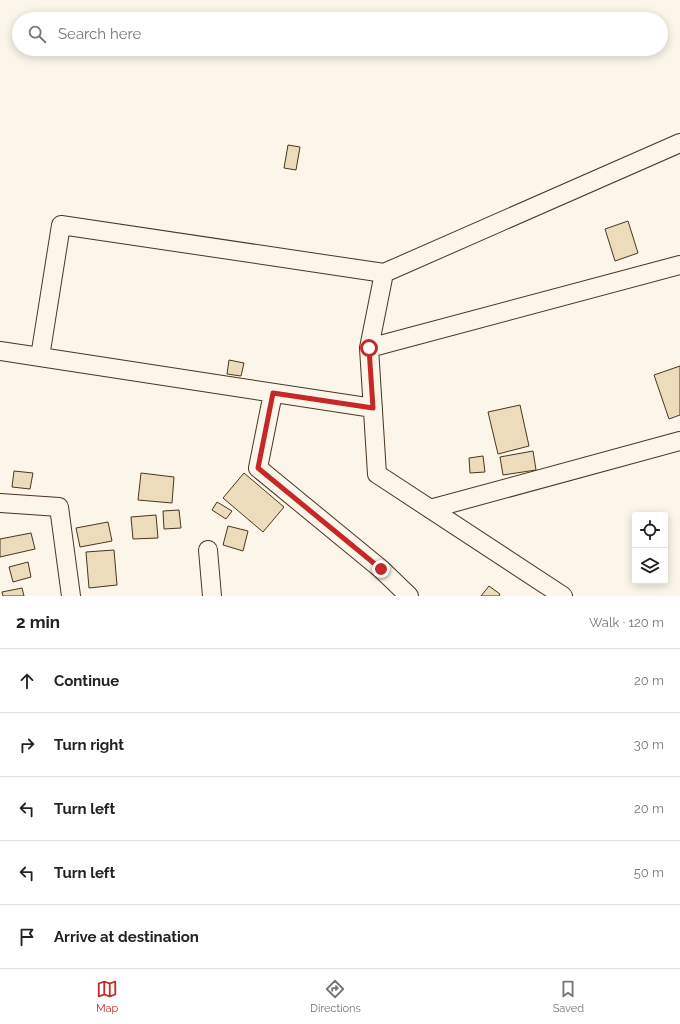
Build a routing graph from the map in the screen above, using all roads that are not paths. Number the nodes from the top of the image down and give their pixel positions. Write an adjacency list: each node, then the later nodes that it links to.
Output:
1 (680, 143): 3 (street)
2 (680, 265): 4 (street)
3 (384, 273): 4 (street); 6 (street)
4 (369, 348): 8 (street)
5 (0, 351): 6 (street)
6 (40, 357): 7 (street)
7 (273, 393): 8 (street); 15 (street)
8 (373, 408): 11 (street)
9 (680, 441): 11 (street)
10 (0, 503): 13 (street)
11 (430, 509): 16 (street)
12 (208, 550): 14 (street)
13 (71, 596)
14 (212, 596)
15 (409, 596)
16 (563, 596)

